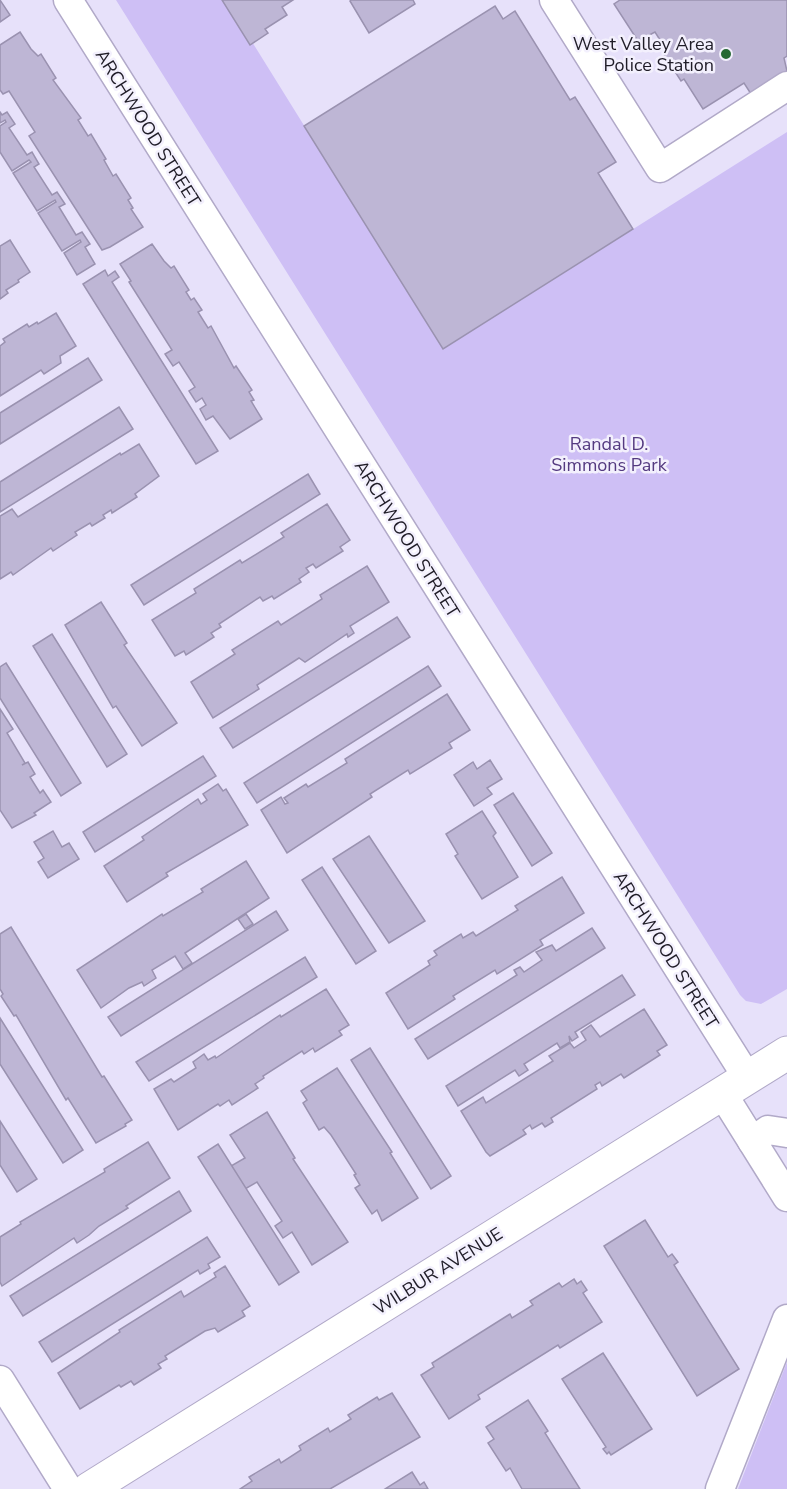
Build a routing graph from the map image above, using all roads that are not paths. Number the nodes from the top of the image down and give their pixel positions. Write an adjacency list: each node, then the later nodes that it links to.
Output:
1 (68, 0): 5 (street, ARCHWOOD STREET)
2 (554, 0): 3 (street)
3 (787, 86)
4 (787, 1053): 5 (main road, WILBUR AVENUE)
5 (735, 1085): 7 (street, ARCHWOOD STREET); 12 (main road, WILBUR AVENUE)
6 (787, 1132): 7 (street)
7 (752, 1141): 8 (street, ARCHWOOD STREET)
8 (787, 1197)
9 (787, 1318): 13 (street)
10 (0, 1380): 11 (street)
11 (68, 1489)
12 (89, 1489)
13 (720, 1489)

